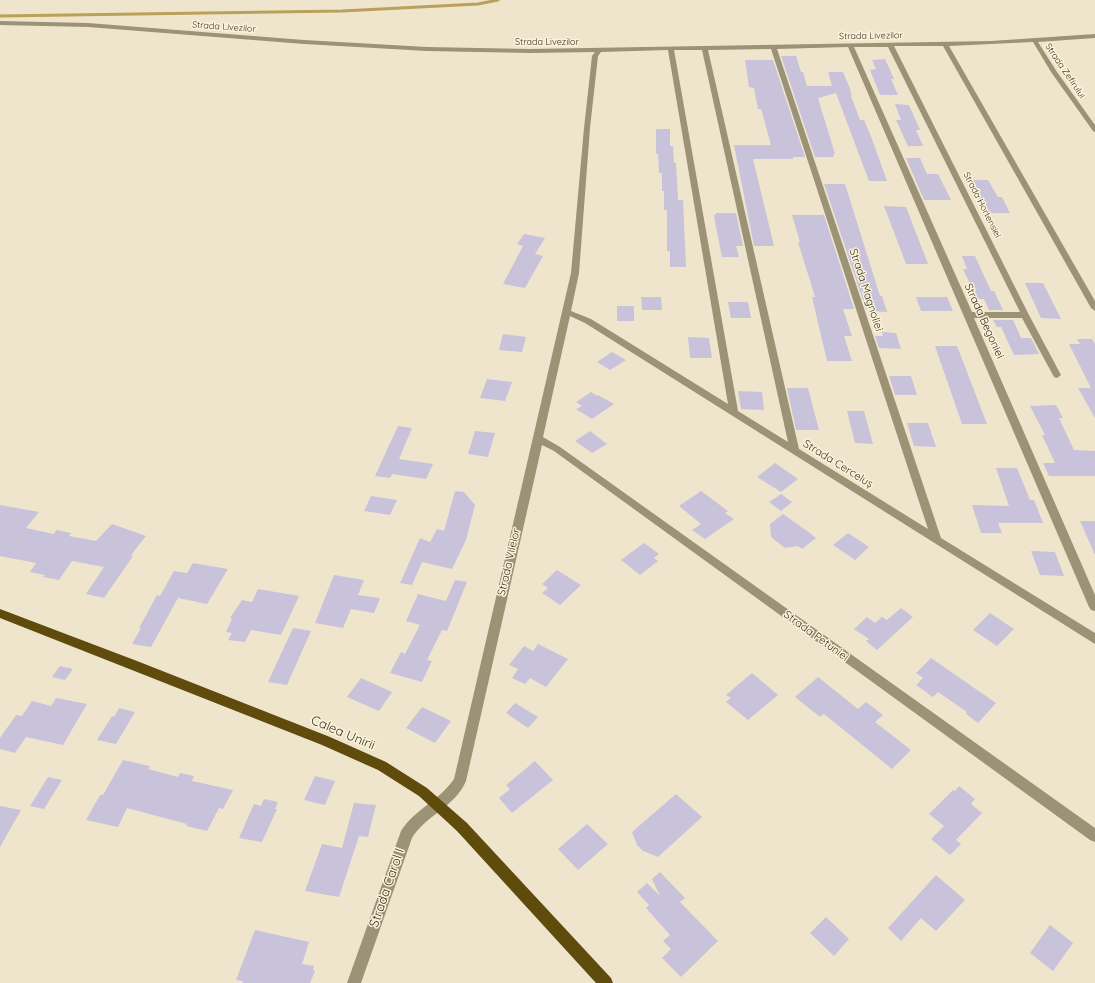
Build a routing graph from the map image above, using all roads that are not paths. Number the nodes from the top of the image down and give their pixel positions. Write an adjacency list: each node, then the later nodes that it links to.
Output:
1 (0, 24): 10 (street, Strada Livezilor)
2 (1094, 38): 3 (street, Strada Livezilor)
3 (1035, 41): 5 (street, Strada Livezilor); 11 (street, Strada Zefirului)
4 (890, 44): 5 (street, Strada Livezilor); 6 (street, Strada Livezilor); 15 (street, Strada Hortensiei)
5 (945, 44): 12 (street)
6 (850, 45): 7 (street, Strada Livezilor); 14 (street, Strada Begoniei)
7 (773, 46): 8 (street, Strada Livezilor); 20 (street, Strada Magnoliei)
8 (706, 48): 9 (street, Strada Livezilor); 19 (street)
9 (671, 49): 10 (street, Strada Livezilor); 17 (street)
10 (598, 51): 13 (street, Strada Vilelor)
11 (1095, 130)
12 (1095, 308)
13 (567, 312): 17 (street, Strada Cerceluș); 18 (street, Strada Vilelor)
14 (970, 315): 15 (street); 21 (street, Strada Begoniei)
15 (1026, 315): 16 (street, Strada Hortensiei)
16 (1057, 375)
17 (734, 413): 19 (street, Strada Cerceluș)
18 (537, 438): 24 (street, Strada Vilelor); 25 (street, Strada Petuniei)
19 (795, 451): 20 (street, Strada Cerceluș)
20 (937, 540): 23 (street, Strada Cerceluș)
21 (1095, 608)
22 (0, 613): 24 (main road, Calea Unirii)
23 (1095, 639)
24 (437, 804): 26 (street, Strada Carol I); 27 (main road, Calea Unirii)
25 (1095, 836)
26 (354, 983)
27 (606, 983)

